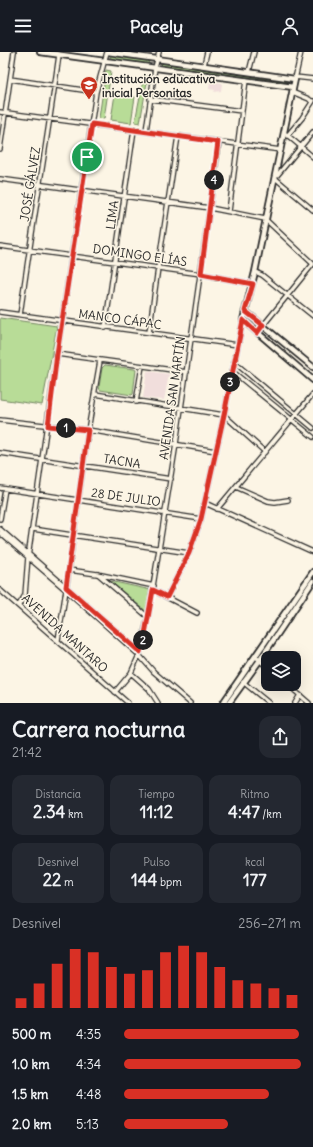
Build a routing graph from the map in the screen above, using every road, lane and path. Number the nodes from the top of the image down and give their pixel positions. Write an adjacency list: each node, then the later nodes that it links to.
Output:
1 (14, 52): 15 (street)
2 (40, 52): 8 (street)
3 (107, 52): 9 (street); 10 (street)
4 (159, 52): 9 (street)
5 (207, 52): 11 (street)
6 (254, 52): 13 (street)
7 (301, 52): 14 (street)
8 (59, 55): 10 (street); 18 (street, JOSÉ GÁLVEZ)
9 (157, 59): 11 (street); 12 (street)
10 (105, 61): 12 (street); 20 (street)
11 (204, 65): 13 (street)
12 (154, 68): 17 (street); 21 (street)
13 (249, 72): 14 (street)
14 (295, 78): 16 (street); 19 (street)
15 (10, 79): 18 (street); 25 (street)
16 (313, 79)
17 (246, 80): 19 (street); 23 (street)
18 (54, 86): 20 (street); 26 (street, JOSÉ GÁLVEZ)
19 (293, 90): 22 (street); 31 (street)
20 (96, 92): 27 (street)
21 (150, 99): 23 (street); 29 (street)
22 (313, 102): 31 (street)
23 (242, 111): 34 (street)
24 (0, 112): 25 (street)
25 (6, 112): 26 (street); 36 (street)
26 (50, 119): 27 (street); 41 (street, JOSÉ GÁLVEZ)
27 (92, 124): 28 (street); 42 (street)
28 (134, 130): 29 (street); 43 (street, LIMA)
29 (146, 131): 32 (street)
30 (313, 132): 35 (street)
31 (286, 134): 35 (street); 37 (street)
32 (178, 136): 33 (street); 44 (street)
33 (218, 142): 34 (street); 45 (street, AVENIDA SAN MARTÍN)
34 (238, 145): 37 (street); 47 (street)
35 (301, 147): 38 (street); 39 (street)
36 (0, 149)
37 (281, 150): 39 (street)
38 (313, 157)
39 (275, 178): 46 (street); 48 (street)
40 (0, 179): 41 (street)
41 (39, 185): 42 (street); 50 (street, JOSÉ GÁLVEZ)
42 (82, 190): 43 (street); 51 (street)
43 (125, 196): 44 (street); 52 (street, LIMA)
44 (167, 202): 45 (street); 54 (street)
45 (210, 208): 47 (street); 56 (street, AVENIDA SAN MARTÍN)
46 (313, 210)
47 (229, 211): 48 (street)
48 (266, 219): 53 (street); 55 (street)
49 (0, 246): 50 (street, DOMINGO ELÍAS)
50 (29, 251): 51 (street, DOMINGO ELÍAS); 61 (street, JOSÉ GÁLVEZ)
51 (72, 256): 52 (street, DOMINGO ELÍAS); 64 (street)
52 (115, 262): 54 (street, DOMINGO ELÍAS); 66 (street, LIMA)
53 (313, 264): 58 (street)
54 (158, 268): 56 (street, DOMINGO ELÍAS); 67 (street)
55 (255, 272): 57 (street); 58 (street)
56 (201, 274): 57 (street, DOMINGO ELÍAS); 69 (street, AVENIDA SAN MARTÍN)
57 (253, 284): 59 (street)
58 (287, 295): 62 (street); 65 (street)
59 (245, 311): 63 (street); 65 (street)
60 (0, 312): 61 (street, MANCO CÁPAC)
61 (20, 315): 64 (street, MANCO CÁPAC)
62 (313, 316)
63 (243, 320): 68 (street); 70 (street)
64 (63, 322): 66 (street, MANCO CÁPAC); 71 (street)
65 (263, 325): 68 (street); 75 (street)
66 (105, 328): 67 (street, MANCO CÁPAC)
67 (149, 333): 69 (street, MANCO CÁPAC)
68 (257, 333): 78 (street)
69 (191, 339): 70 (street, MANCO CÁPAC); 77 (street, AVENIDA SAN MARTÍN)
70 (238, 345): 73 (street)
71 (57, 354): 72 (street); 89 (street)
72 (100, 361): 74 (street); 80 (street)
73 (234, 362): 76 (street); 79 (street)
74 (142, 366): 77 (street); 83 (street)
75 (313, 367)
76 (232, 371): 82 (street); 85 (street)
77 (187, 372): 84 (street, AVENIDA SAN MARTÍN)
78 (313, 380)
79 (266, 389): 82 (street); 86 (street)
80 (95, 394): 83 (street); 91 (street)
81 (313, 394): 86 (street)
82 (261, 395): 88 (street)
83 (136, 402): 84 (street)
84 (181, 409): 85 (street); 93 (street, AVENIDA SAN MARTÍN)
85 (224, 415): 94 (street); 95 (street)
86 (296, 415): 88 (street); 90 (street)
87 (0, 420): 89 (street)
88 (292, 420): 92 (street); 95 (street)
89 (48, 426): 91 (street); 97 (street)
90 (313, 428)
91 (88, 430): 93 (street); 98 (street)
92 (313, 437)
93 (176, 444): 94 (street); 99 (street, AVENIDA SAN MARTÍN)
94 (216, 451): 106 (street)
95 (264, 452): 100 (street)
96 (0, 453): 97 (street, TACNA)
97 (43, 459): 98 (street, TACNA); 103 (street)
98 (84, 466): 99 (street, TACNA); 104 (street)
99 (171, 479): 108 (street, AVENIDA SAN MARTÍN)
100 (236, 486): 105 (street); 107 (street)
101 (0, 488): 102 (street, 28 DE JULIO)
102 (5, 489): 103 (street, 28 DE JULIO); 109 (street)
103 (38, 494): 104 (street, 28 DE JULIO); 112 (street)
104 (78, 500): 108 (street, 28 DE JULIO); 114 (street)
105 (288, 500)
106 (205, 503): 107 (street); 110 (street)
107 (217, 509): 116 (street)
108 (166, 513): 110 (street, 28 DE JULIO); 115 (street, AVENIDA SAN MARTÍN)
109 (0, 519)
110 (201, 519): 117 (street)
111 (0, 529): 118 (street)
112 (33, 529): 114 (street); 118 (street)
113 (0, 533): 118 (street)
114 (73, 535): 115 (street); 119 (street)
115 (159, 548): 117 (street); 123 (street, AVENIDA SAN MARTÍN)
116 (313, 552)
117 (189, 553): 126 (street)
118 (29, 556): 124 (street); 127 (street)
119 (69, 570): 121 (street); 124 (street)
120 (313, 572): 128 (street)
121 (97, 574): 123 (street); 130 (street)
122 (313, 581): 128 (street)
123 (153, 588): 126 (street); 130 (street, AVENIDA SAN MARTÍN)
124 (66, 589): 131 (street); 132 (street)
125 (0, 590): 127 (street, AVENIDA MANTARO)
126 (167, 597): 129 (street)
127 (19, 606): 131 (street, AVENIDA MANTARO)
128 (291, 609): 133 (street)
129 (197, 613)
130 (148, 617): 132 (street, AVENIDA SAN MARTÍN)
131 (58, 640): 138 (street, AVENIDA MANTARO)
132 (139, 654): 135 (street, AVENIDA SAN MARTÍN); 143 (street)
133 (258, 659): 134 (street); 136 (street); 144 (street)
134 (261, 662)
135 (131, 673): 138 (street, AVENIDA SAN MARTÍN); 142 (street)
136 (243, 682): 140 (street); 145 (street)
137 (295, 691): 139 (street)
138 (116, 692): 141 (street, AVENIDA MANTARO)
139 (300, 696): 146 (street); 147 (street)
140 (267, 702)
141 (128, 703)
142 (158, 703)
143 (190, 703)
144 (223, 703)
145 (228, 703)
146 (295, 703)
147 (309, 703)

